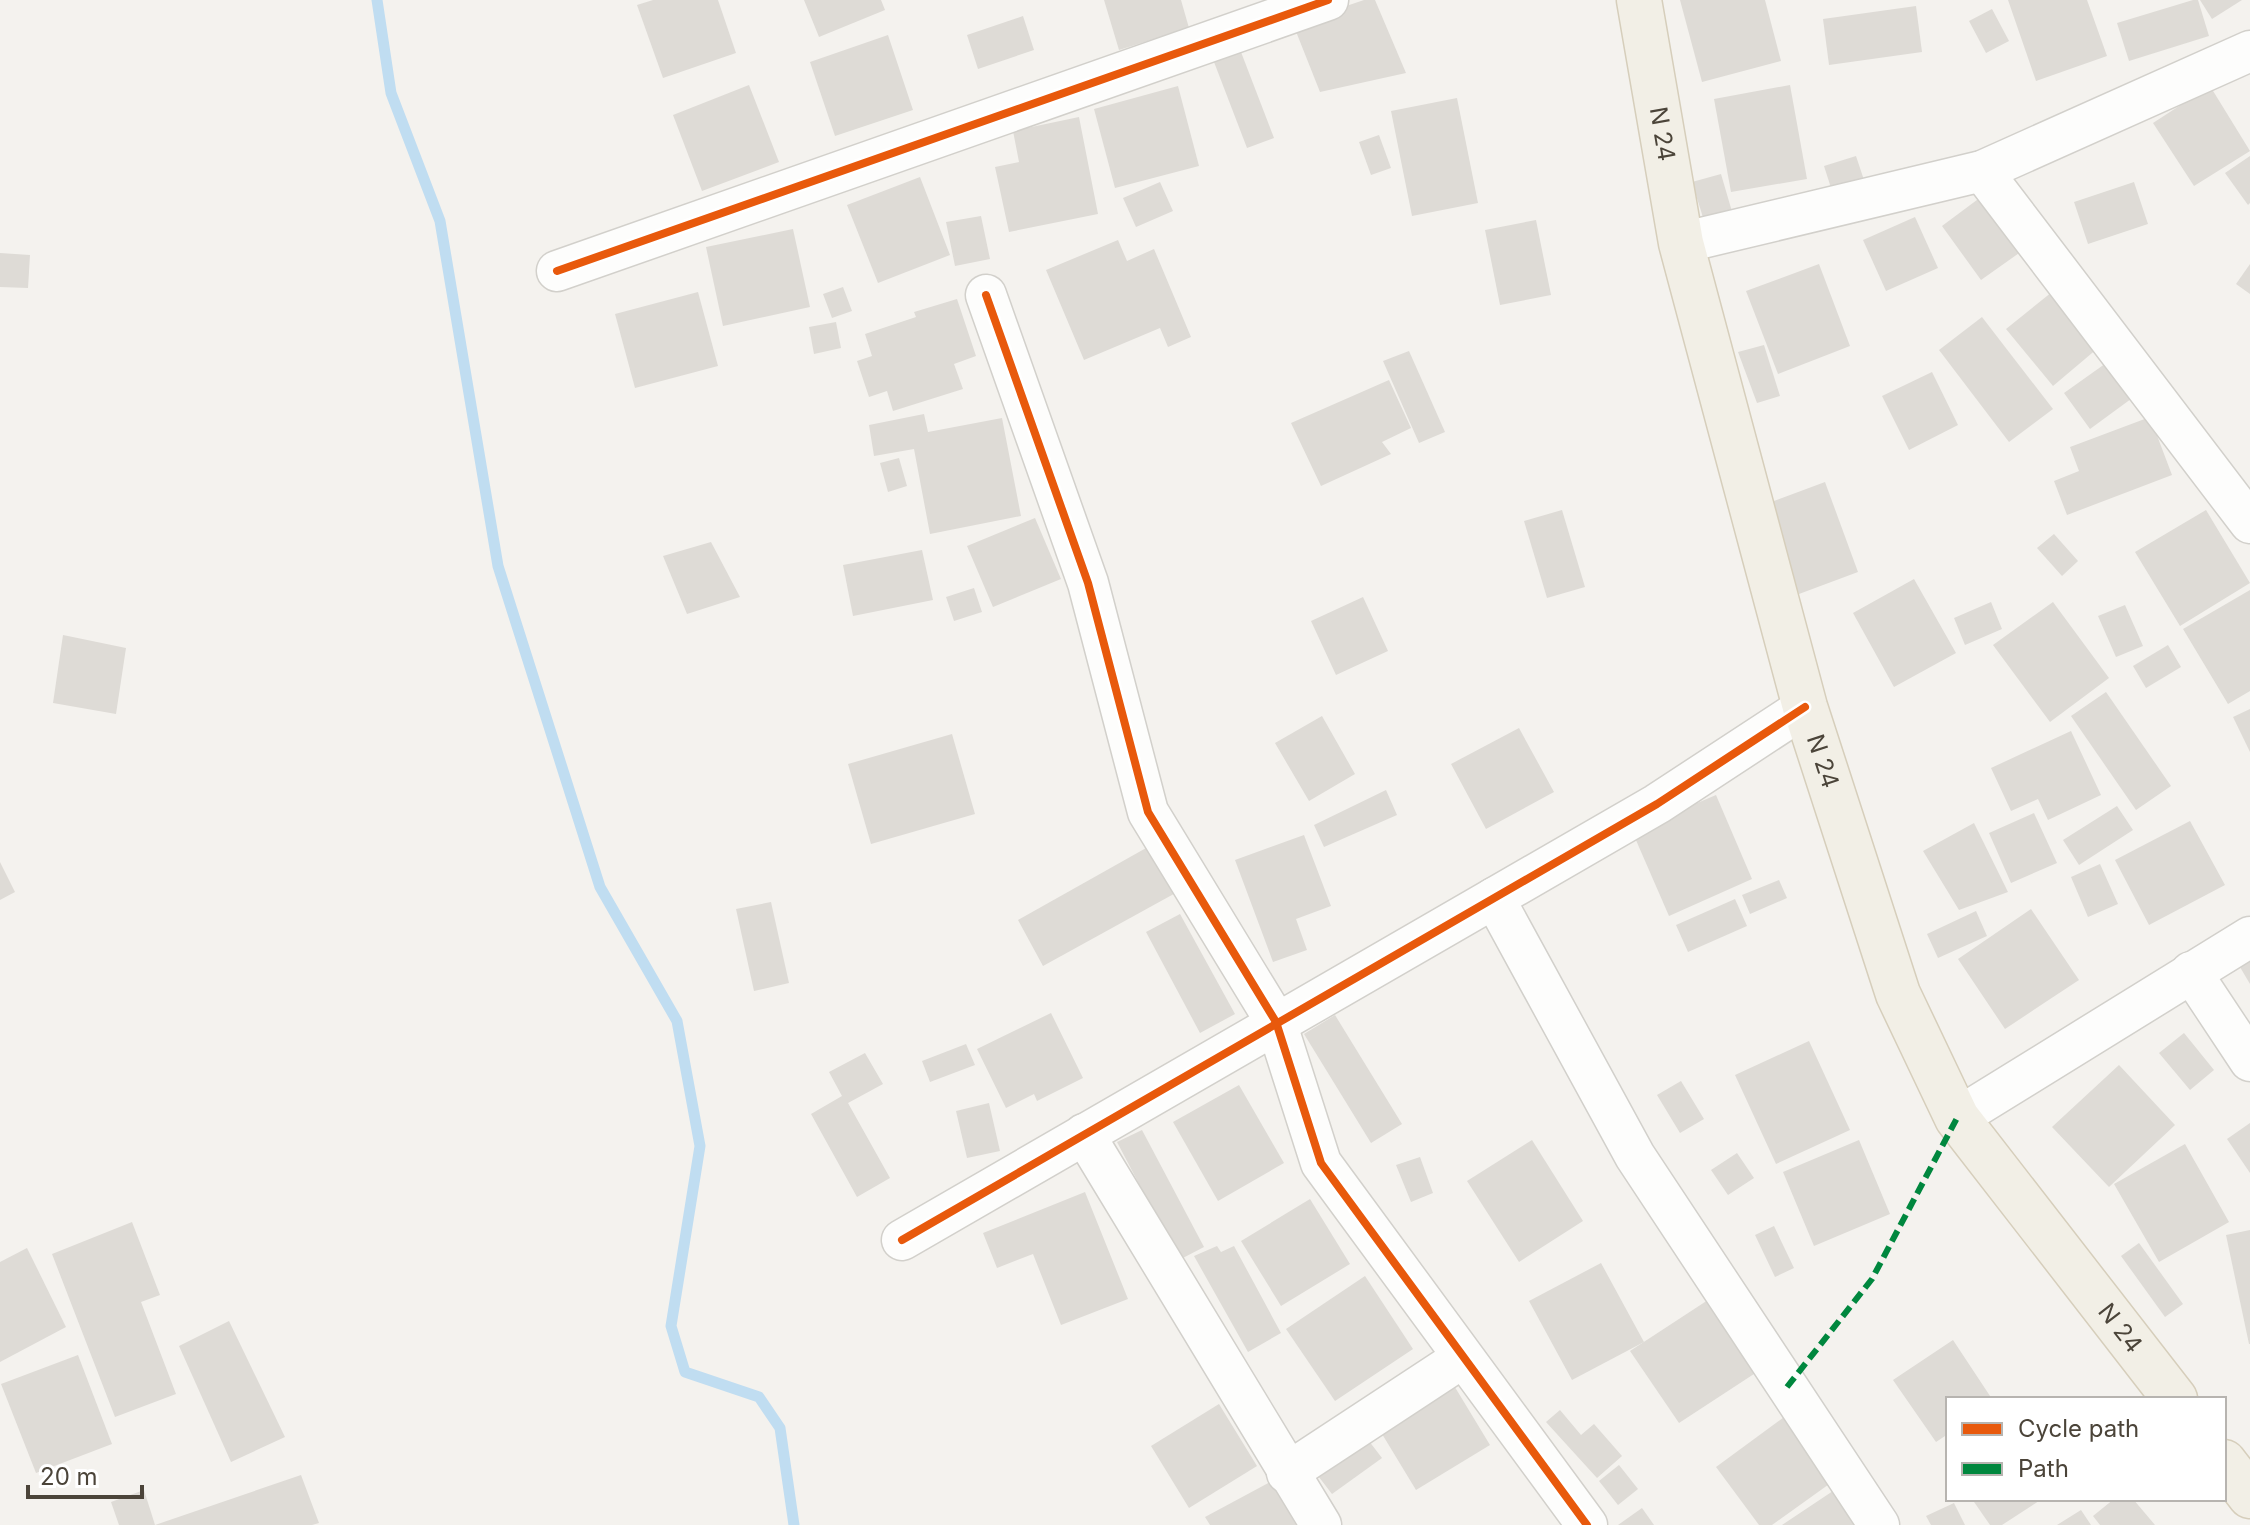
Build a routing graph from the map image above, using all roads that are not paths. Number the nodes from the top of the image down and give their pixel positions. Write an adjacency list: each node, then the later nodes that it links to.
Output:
1 (1328, 0): 6 (street)
2 (1639, 0): 5 (main road, N 24)
3 (2250, 51): 4 (street)
4 (1982, 171): 5 (street); 8 (street)
5 (1681, 243): 9 (main road, N 24)
6 (557, 271)
7 (986, 295): 13 (street)
8 (2250, 523)
9 (1805, 707): 10 (street); 15 (main road, N 24)
10 (1494, 898): 13 (street); 25 (street)
11 (2250, 937): 12 (street)
12 (2191, 972): 14 (street); 15 (street)
13 (1276, 1022): 16 (street); 18 (street)
14 (2250, 1061)
15 (1957, 1118): 19 (main road, N 24)
16 (1084, 1134): 17 (street); 21 (street)
17 (902, 1240)
18 (1462, 1358): 21 (street); 24 (street)
19 (2173, 1397)
20 (2226, 1465): 22 (main road)
21 (1287, 1473): 23 (street)
22 (2250, 1496)
23 (1321, 1525)
24 (1587, 1525)
25 (1879, 1525)

